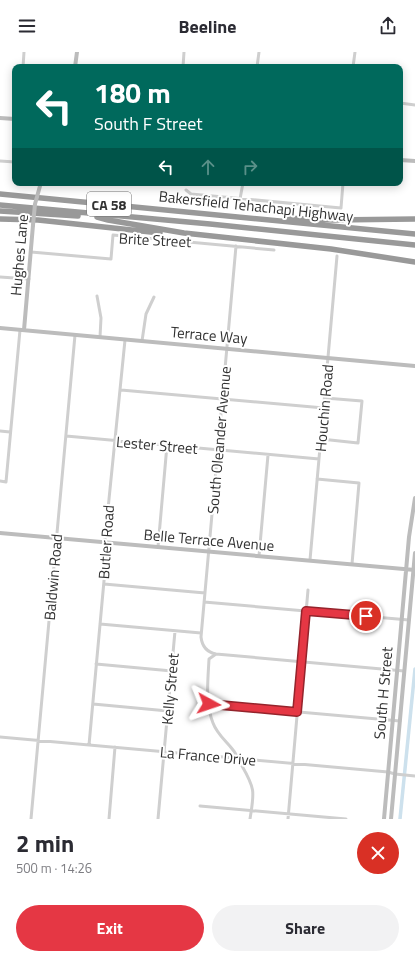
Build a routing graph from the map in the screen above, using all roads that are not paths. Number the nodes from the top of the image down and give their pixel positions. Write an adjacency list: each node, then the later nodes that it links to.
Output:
1 (24, 52): 6 (street)
2 (77, 52): 7 (street)
3 (184, 52): 8 (street)
4 (259, 52): 9 (street)
5 (355, 52): 10 (street)
6 (23, 64)
7 (75, 64)
8 (182, 64)
9 (257, 64)
10 (353, 64)
11 (403, 103): 12 (street)
12 (415, 105)
13 (0, 118): 14 (street)
14 (12, 119)
15 (403, 160): 17 (street)
16 (0, 161): 18 (street)
17 (415, 161)
18 (12, 162)
19 (40, 186): 37 (street, Hughes Lane, bridge)
20 (242, 186): 24 (street)
21 (343, 186): 24 (street)
22 (186, 190): 24 (street)
23 (0, 194): 27 (highway, Bakersfield Tehachapi Highway / CA 58)
24 (240, 199)
25 (0, 205): 31 (highway, CA 58)
26 (0, 211): 28 (highway)
27 (217, 215): 29 (highway); 32 (highway, Bakersfield Tehachapi Highway / CA 58)
28 (97, 217): 31 (highway); 33 (highway)
29 (415, 218)
30 (0, 220): 33 (highway)
31 (210, 224): 34 (highway, Bakersfield Tehachapi Highway / CA 58)
32 (415, 234)
33 (207, 236): 39 (highway)
34 (415, 245)
35 (236, 246): 36 (street, Brite Street); 37 (street, Brite Street); 50 (street, South Oleander Avenue)
36 (274, 250)
37 (31, 252): 41 (street, Hughes Lane)
38 (337, 256): 51 (street, Houchin Road)
39 (415, 262)
40 (0, 277): 41 (street)
41 (29, 279): 45 (street, Hughes Lane)
42 (96, 296): 47 (street)
43 (154, 297): 49 (street)
44 (0, 328): 45 (street, Terrace Way)
45 (22, 330): 46 (street, Terrace Way); 58 (street, Hughes Lane)
46 (75, 335): 47 (street, Terrace Way); 59 (street, Baldwin Road)
47 (100, 337): 48 (street, Terrace Way)
48 (126, 340): 49 (street, Terrace Way); 53 (street, Butler Road)
49 (142, 341): 50 (street, Terrace Way)
50 (227, 349): 51 (street, Terrace Way); 55 (street, South Oleander Avenue)
51 (328, 358): 52 (street, Terrace Way); 54 (street, Houchin Road)
52 (415, 366)
53 (121, 390): 55 (street); 61 (street, Butler Road)
54 (325, 398): 56 (street, Houchin Road); 60 (street)
55 (222, 399): 56 (street); 63 (street, South Oleander Avenue)
56 (324, 408): 60 (street, Houchin Road)
57 (0, 431): 58 (street)
58 (10, 432): 67 (street, Hughes Lane)
59 (66, 436): 61 (street, Lester Street); 70 (street, Baldwin Road)
60 (321, 439): 65 (street, Houchin Road)
61 (115, 441): 62 (street, Lester Street); 71 (street, Butler Road)
62 (167, 445): 63 (street, Lester Street); 72 (street)
63 (218, 450): 64 (street, Lester Street); 73 (street, South Oleander Avenue)
64 (268, 454): 65 (street, Lester Street); 75 (street)
65 (319, 459): 66 (street, Houchin Road)
66 (317, 479): 76 (street, Houchin Road); 77 (street)
67 (0, 481)
68 (415, 498): 78 (street, South H Street)
69 (0, 533): 70 (street, Belle Terrace Avenue)
70 (57, 538): 71 (street, Belle Terrace Avenue); 103 (street, Baldwin Road)
71 (106, 543): 72 (street, Belle Terrace Avenue); 80 (street, Butler Road)
72 (158, 547): 73 (street, Belle Terrace Avenue)
73 (209, 551): 75 (street, Belle Terrace Avenue); 82 (street, South Oleander Avenue)
74 (415, 553): 79 (street, South H Street)
75 (259, 556): 76 (street, Belle Terrace Avenue)
76 (310, 560): 77 (street, Belle Terrace Avenue)
77 (352, 564): 78 (street, Belle Terrace Avenue)
78 (406, 569): 79 (street, Belle Terrace Avenue); 85 (street, South H Street)
79 (414, 570): 86 (street, South H Street)
80 (104, 584): 82 (street); 87 (street, Butler Road)
81 (308, 590): 84 (street)
82 (205, 593): 83 (street, South Oleander Avenue)
83 (204, 602): 84 (street); 89 (street, South Oleander Avenue)
84 (306, 611): 85 (street); 91 (street)
85 (402, 620): 86 (street); 93 (street, South H Street)
86 (408, 620): 95 (street, South H Street)
87 (100, 624): 88 (street); 92 (street, Butler Road)
88 (175, 631): 89 (street); 94 (street, Kelly Street)
89 (202, 633): 90 (street)
90 (216, 654): 91 (street); 97 (street)
91 (301, 662): 93 (street); 99 (street)
92 (96, 664): 94 (street); 96 (street, Butler Road)
93 (398, 670): 95 (street); 100 (street, South H Street)
94 (172, 671): 98 (street, Kelly Street)
95 (404, 671): 101 (street, South H Street)
96 (93, 704): 98 (street); 104 (street, Butler Road)
97 (209, 704): 99 (street); 107 (street)
98 (168, 711): 106 (street, Kelly Street)
99 (297, 712): 100 (street); 108 (street)
100 (393, 721): 101 (street); 109 (street, South H Street)
101 (400, 721): 110 (street, South H Street)
102 (0, 737): 103 (street, La France Drive)
103 (38, 741): 104 (street, La France Drive); 115 (street, Baldwin Road)
104 (89, 745): 105 (street, La France Drive)
105 (115, 747): 106 (street, La France Drive); 116 (street)
106 (164, 752): 107 (street, La France Drive); 117 (street, Kelly Street)
107 (238, 758): 108 (street, La France Drive); 113 (street)
108 (292, 763): 109 (street, La France Drive); 114 (street)
109 (388, 772): 110 (street, La France Drive); 121 (street, South H Street)
110 (395, 774): 111 (street, La France Drive); 122 (street, South H Street)
111 (415, 776)
112 (200, 806): 113 (street)
113 (251, 810): 114 (street); 118 (street)
114 (288, 814): 119 (street); 120 (street)
115 (31, 819)
116 (109, 819)
117 (158, 819)
118 (250, 819)
119 (288, 819)
120 (346, 819)
121 (384, 819)
122 (391, 819)

